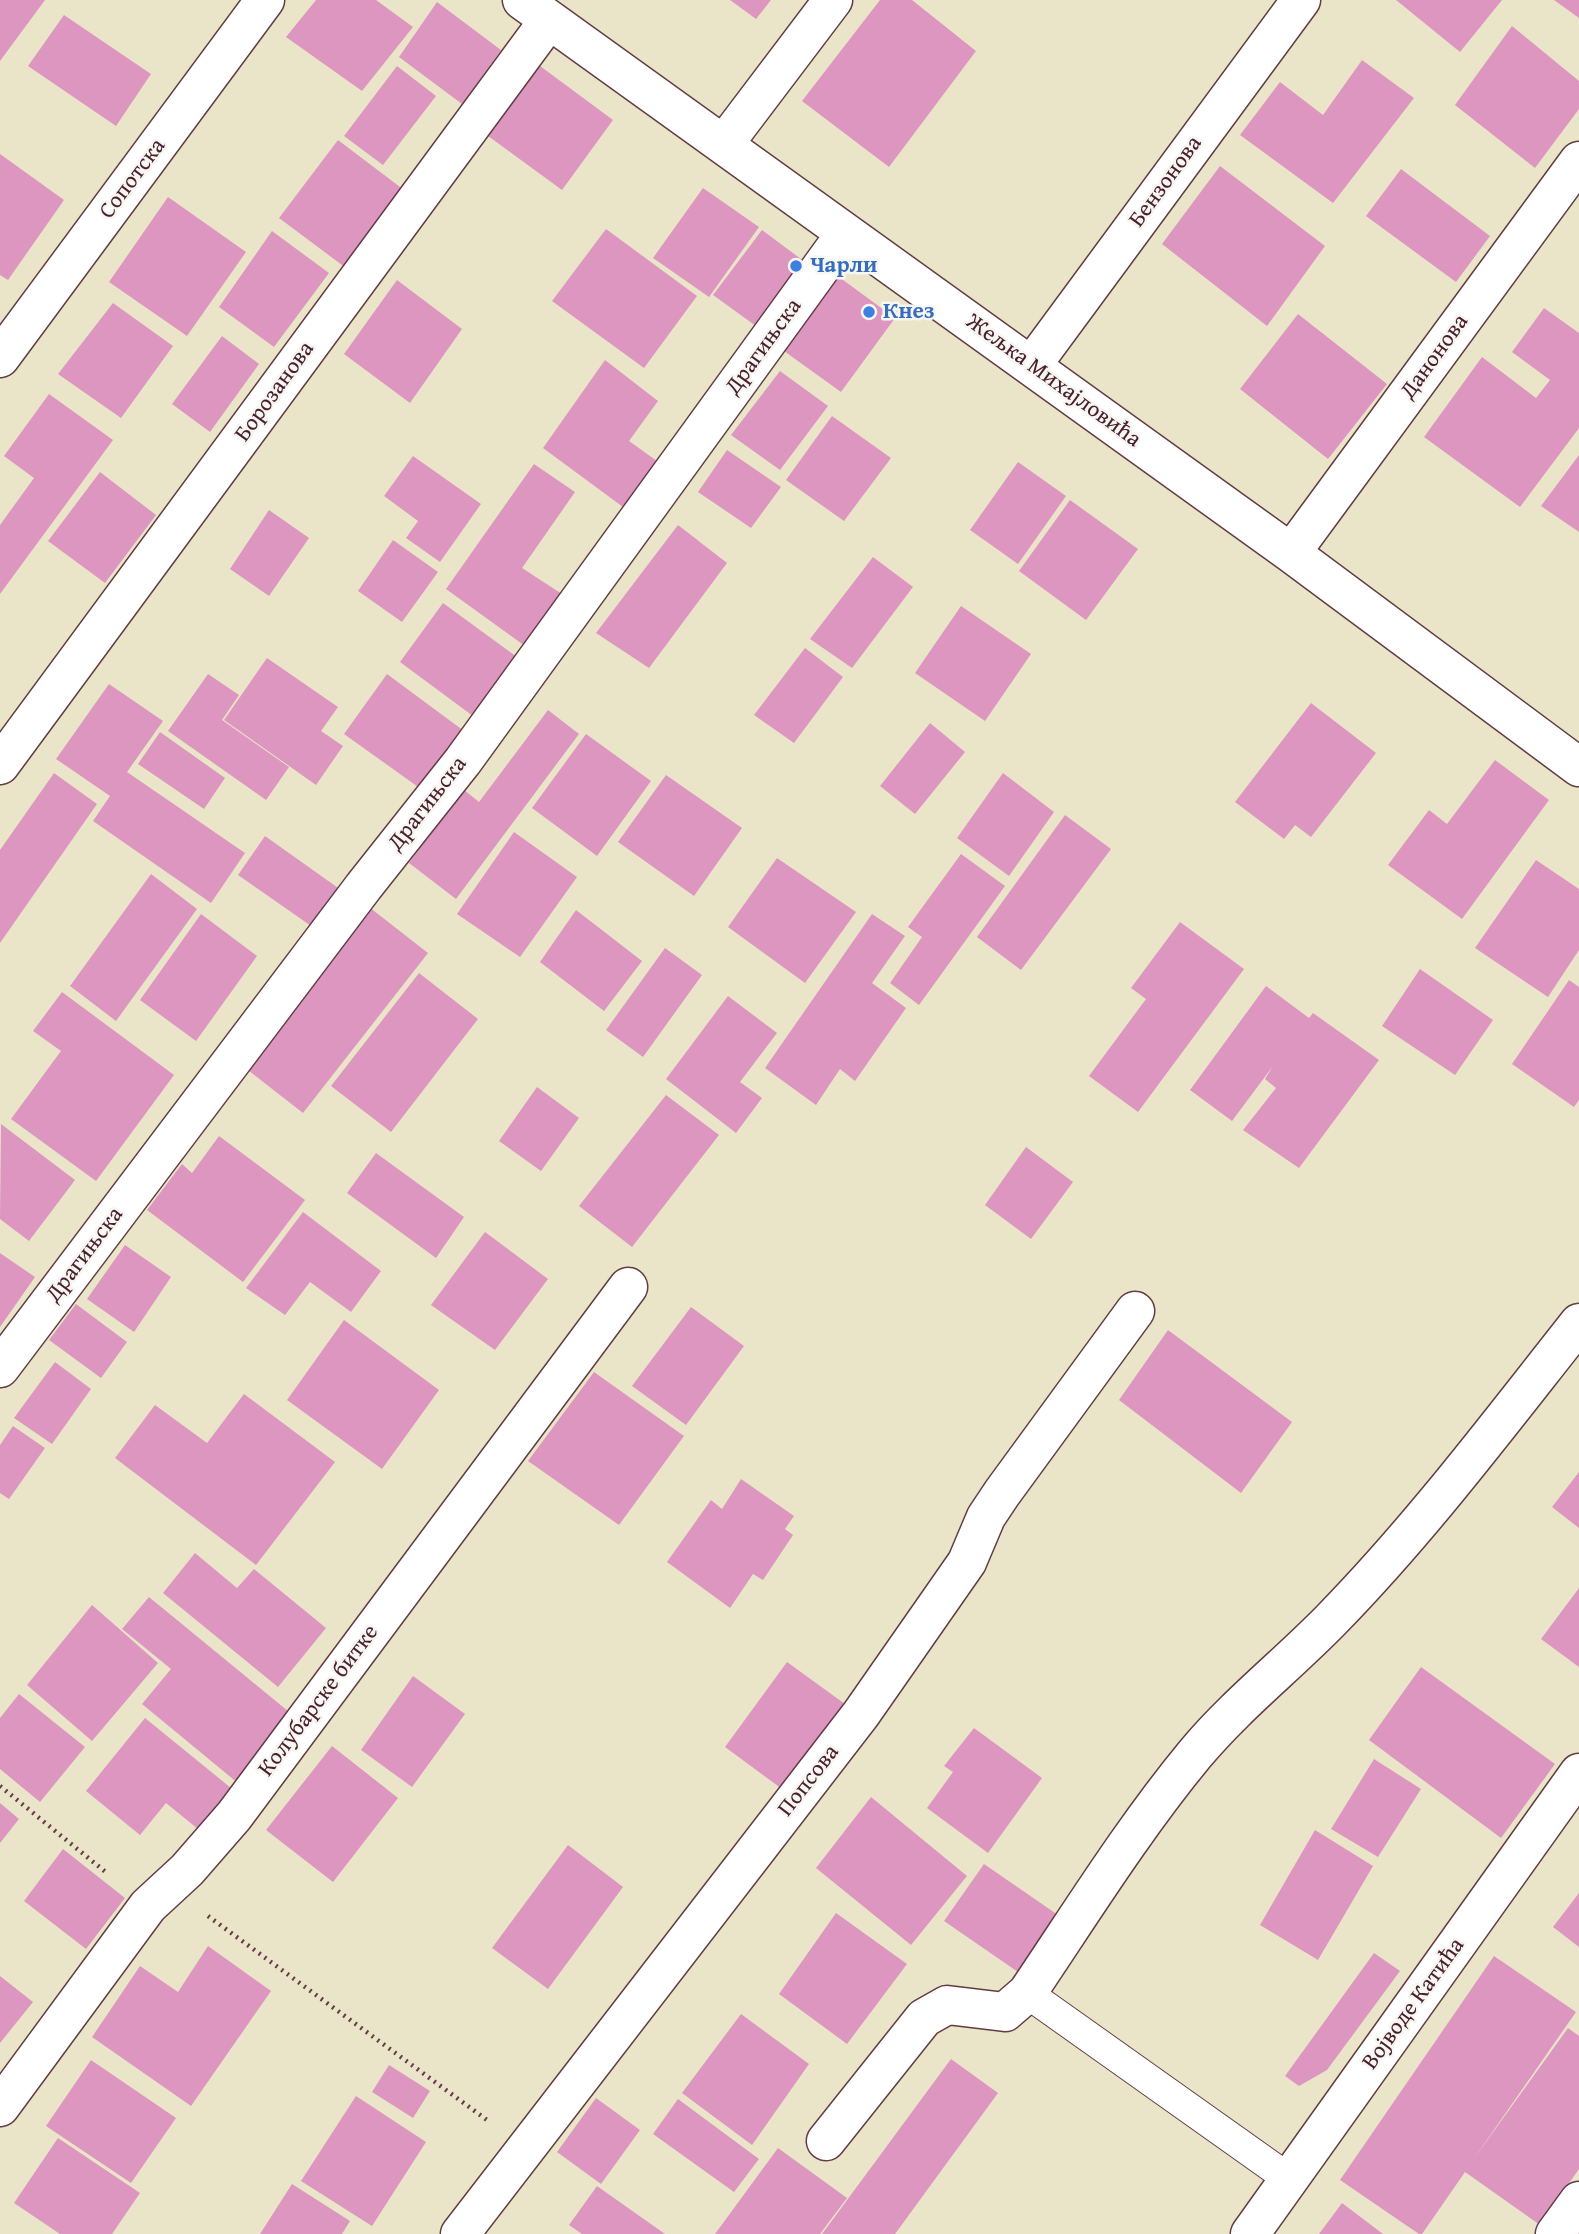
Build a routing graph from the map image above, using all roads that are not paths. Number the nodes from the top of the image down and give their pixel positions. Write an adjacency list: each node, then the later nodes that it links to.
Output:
1 (265, 0): 8 (street, Сопотска)
2 (833, 0): 5 (street)
3 (1301, 0): 9 (street, Бензонова)
4 (536, 10): 5 (street, Жељка Михајловића); 11 (street, Борозанова)
5 (724, 144): 7 (street, Жељка Михајловића)
6 (1579, 161): 10 (street, Данонова)
7 (846, 233): 9 (street, Жељка Михајловића); 16 (street, Драгињска)
8 (0, 358)
9 (1032, 365): 10 (street, Жељка Михајловића)
10 (1291, 553): 12 (street, Жељка Михајловића)
11 (0, 765)
12 (1579, 767)
13 (628, 1287): 19 (street, Колубарске битке)
14 (1135, 1311): 23 (street, Попсова)
15 (1579, 1323): 18 (street)
16 (0, 1368)
17 (1579, 1773): 21 (street, Војводе Катића)
18 (1027, 1993): 20 (street); 21 (lane)
19 (0, 2107)
20 (826, 2141)
21 (1289, 2179): 24 (street, Војводе Катића)
22 (1579, 2201): 25 (street)
23 (460, 2234)
24 (1250, 2234)
25 (1555, 2234)

